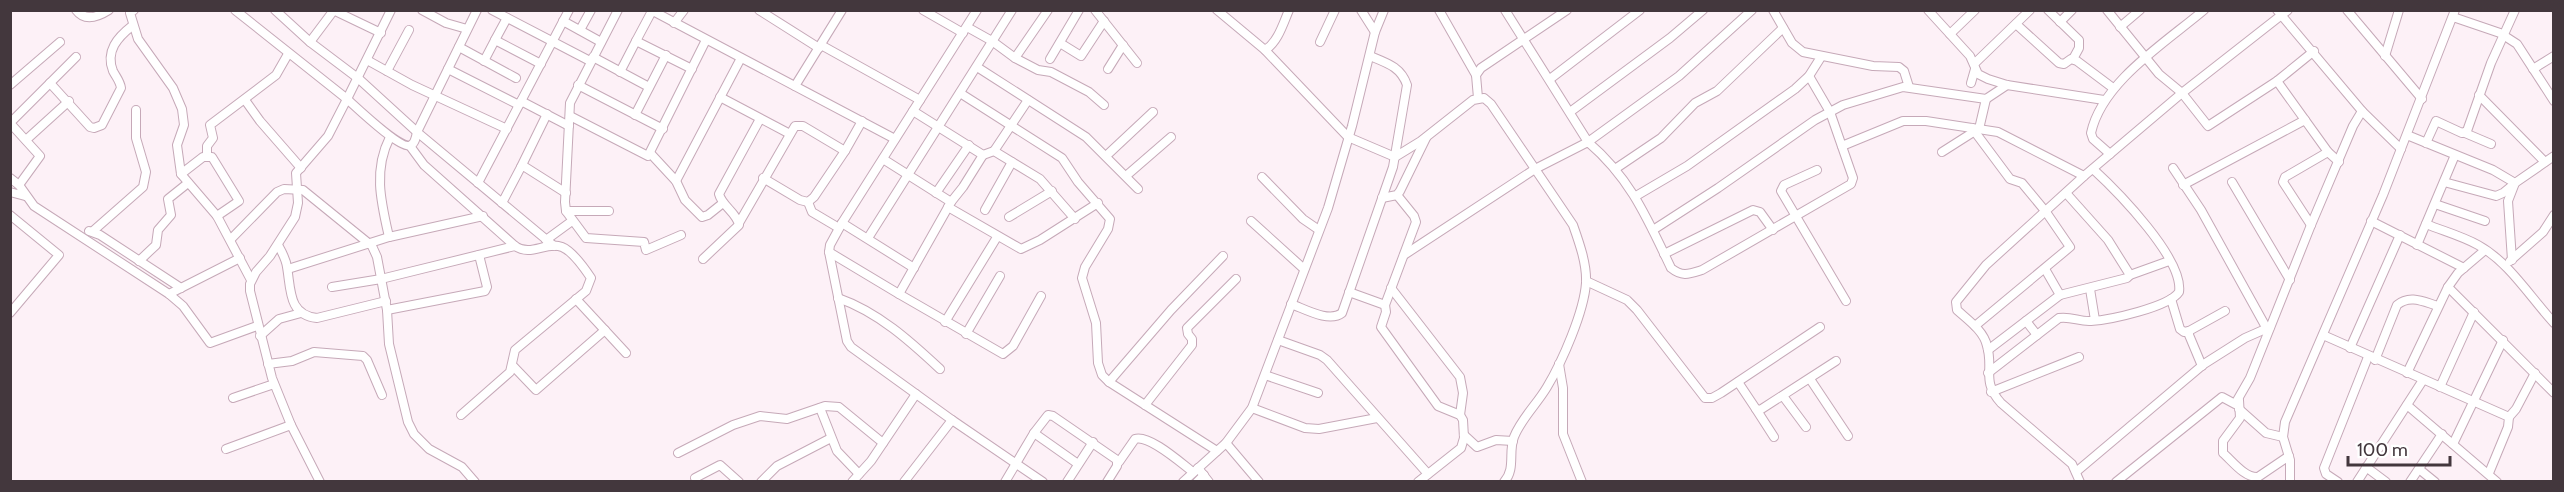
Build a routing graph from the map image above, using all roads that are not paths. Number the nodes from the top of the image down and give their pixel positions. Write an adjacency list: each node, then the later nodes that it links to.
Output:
1 (76, 10): 2 (street)
2 (109, 10)
3 (235, 10): 82 (street)
4 (275, 10): 72 (street)
5 (391, 10): 63 (street)
6 (422, 10): 58 (street)
7 (477, 10): 58 (street)
8 (492, 10): 49 (street)
9 (569, 10): 50 (street)
10 (591, 10): 60 (street)
11 (618, 10): 74 (street)
12 (684, 10): 53 (street)
13 (759, 10): 79 (street)
14 (842, 10): 79 (street)
15 (923, 10): 61 (street)
16 (978, 10): 61 (street)
17 (1012, 10): 70 (street)
18 (1079, 10): 76 (street)
19 (1095, 10): 51 (street)
20 (1217, 10): 80 (street)
21 (1289, 10): 80 (street)
22 (1335, 10): 75 (street)
23 (1361, 10): 62 (street)
24 (1384, 10): 62 (street)
25 (1438, 10): 107 (street)
26 (1505, 10): 68 (street)
27 (1567, 10): 68 (street)
28 (1640, 10): 111 (street)
29 (1702, 10): 144 (street)
30 (1752, 10): 168 (street)
31 (1773, 10): 57 (street)
32 (1928, 10): 64 (street)
33 (1975, 10): 64 (street)
34 (2030, 10): 54 (street)
35 (2048, 10): 52 (street)
36 (2072, 10): 52 (street)
37 (2107, 10): 56 (street)
38 (2140, 10): 56 (street)
39 (2204, 10): 94 (street)
40 (2347, 10): 85 (street)
41 (2399, 10): 85 (street)
42 (2516, 10): 65 (street)
43 (131, 11): 55 (street)
44 (334, 11): 63 (street); 72 (street)
45 (651, 11): 53 (street); 69 (street)
46 (1047, 11): 90 (street)
47 (2283, 12): 81 (street); 123 (street)
48 (2454, 14): 65 (street); 130 (street)
49 (507, 18): 66 (street); 73 (street)
50 (563, 21): 60 (street); 73 (street)
51 (1104, 21): 76 (street); 77 (street)
52 (2060, 22): 93 (street)
53 (674, 23): 67 (street)
54 (2016, 24): 93 (street); 100 (street)
55 (132, 26): 136 (street); 198 (street)
56 (2120, 27): 94 (street)
57 (1783, 28): 88 (street); 195 (street)
58 (467, 29): 78 (street)
59 (408, 30): 105 (street)
60 (580, 30): 74 (street)
61 (965, 30): 70 (street); 132 (street)
62 (1375, 32): 84 (street)
63 (381, 33): 95 (street)
64 (1950, 34): 100 (street)
65 (2505, 36): 104 (street); 125 (street)
66 (495, 40): 96 (street); 98 (street)
67 (706, 40): 89 (street); 102 (street)
68 (1526, 40): 107 (street); 111 (street)
69 (636, 41): 83 (street); 106 (street)
70 (992, 41): 90 (street); 99 (street)
71 (60, 42): 115 (street)
72 (310, 42): 110 (street)
73 (553, 42): 91 (street); 98 (street)
74 (601, 42): 91 (street)
75 (1320, 42)
76 (1060, 44): 92 (street)
77 (1122, 45): 97 (street); 103 (street)
78 (459, 46): 96 (street); 101 (street)
79 (820, 46): 117 (street); 132 (street)
80 (1265, 50): 165 (street)
81 (2314, 51): 112 (street); 142 (street)
82 (288, 54): 128 (street); 131 (street)
83 (666, 55): 102 (street); 119 (street)
84 (1370, 56): 165 (street); 186 (street)
85 (2385, 56): 130 (street)
86 (2553, 56): 104 (street)
87 (76, 57): 113 (street)
88 (1821, 57): 108 (street); 120 (street)
89 (741, 58): 117 (street); 126 (street)
90 (1015, 58): 138 (street)
91 (591, 59): 106 (street); 116 (street)
92 (1050, 59)
93 (2073, 59): 121 (street)
94 (2146, 59): 121 (street); 123 (street)
95 (367, 60): 105 (street); 110 (street)
96 (484, 61): 109 (street)
97 (1137, 63)
98 (541, 64): 137 (street)
99 (977, 67): 122 (street); 133 (street)
100 (1974, 67): 114 (street); 118 (street)
101 (448, 69): 124 (street); 137 (street)
102 (692, 69): 156 (street)
103 (1108, 69)
104 (2533, 69): 135 (street)
105 (387, 71): 124 (street)
106 (620, 72): 119 (street)
107 (1476, 75): 127 (street)
108 (1809, 76): 141 (street); 222 (street)
109 (516, 78)
110 (359, 79): 128 (street); 158 (street)
111 (1550, 79): 144 (street)
112 (2277, 81): 123 (street); 149 (street)
113 (50, 83): 136 (street); 151 (street)
114 (1971, 83)
115 (10, 85)
116 (578, 85): 146 (street); 147 (street)
117 (795, 86): 150 (street)
118 (2007, 86): 129 (street); 134 (street)
119 (649, 87): 146 (street)
120 (1909, 87): 129 (street); 141 (street)
121 (2113, 88): 134 (street)
122 (960, 93): 153 (street); 154 (street)
123 (2182, 93): 181 (street)
124 (436, 94): 155 (street); 158 (street)
125 (2479, 95): 159 (street); 190 (street)
126 (720, 98): 148 (street); 205 (street)
127 (1478, 98): 164 (street); 194 (street)
128 (347, 99): 162 (street); 192 (street)
129 (1986, 99): 157 (street)
130 (2422, 99): 161 (street)
131 (245, 100): 183 (street); 192 (street)
132 (920, 100): 140 (street)
133 (1028, 100): 153 (street); 184 (street)
134 (2103, 100): 181 (street)
135 (2553, 101)
136 (69, 102): 167 (street)
137 (520, 103): 145 (street); 155 (street)
138 (1104, 105)
139 (136, 110): 251 (street)
140 (913, 111): 154 (street); 166 (street)
141 (1830, 111): 173 (street); 250 (street)
142 (2362, 111): 174 (street); 189 (street)
143 (1153, 112): 184 (street)
144 (1570, 112): 168 (street)
145 (547, 114): 152 (street); 191 (street)
146 (635, 115): 156 (street)
147 (570, 116): 152 (street); 179 (street)
148 (760, 119): 160 (street); 226 (street)
149 (2305, 120): 178 (street); 212 (street)
150 (862, 121): 166 (street); 175 (street)
151 (10, 123): 167 (street)
152 (568, 126): 217 (street)
153 (1010, 126): 176 (street); 227 (street)
154 (940, 127): 171 (street); 199 (street)
155 (507, 129): 209 (street)
156 (663, 129): 179 (street)
157 (1975, 129): 173 (street); 177 (street); 201 (street); 233 (street)
158 (417, 132): 172 (street); 209 (street)
159 (2464, 133): 169 (street); 170 (street)
160 (790, 134): 175 (street); 204 (street)
161 (2408, 135): 169 (street); 174 (street)
162 (390, 136): 172 (street); 256 (street)
163 (1171, 137): 200 (street)
164 (1427, 137): 186 (street); 220 (street)
165 (1348, 138): 186 (street); 249 (street)
166 (895, 139): 187 (street)
167 (26, 140): 211 (street)
168 (1588, 142): 194 (street); 195 (street)
169 (2426, 143): 182 (street)
170 (2491, 144)
171 (969, 145): 180 (street); 218 (street)
172 (410, 146): 237 (street)
173 (1842, 146): 239 (street)
174 (2401, 149): 243 (street)
175 (845, 151): 224 (street)
176 (994, 151): 180 (street); 188 (street)
177 (1942, 152)
178 (2328, 152): 189 (street); 247 (street)
179 (651, 154): 205 (street)
180 (983, 154): 229 (street)
181 (2110, 154): 197 (street)
182 (2455, 155): 207 (street); 210 (street)
183 (207, 156): 198 (street); 236 (street)
184 (1106, 156): 200 (street)
185 (2553, 156): 190 (street)
186 (1395, 157): 223 (street)
187 (883, 159): 199 (street); 248 (street)
188 (1012, 162): 215 (street); 230 (street)
189 (2339, 162): 247 (street)
190 (2545, 162): 210 (street)
191 (521, 167): 217 (street); 225 (street)
192 (301, 168): 213 (street)
193 (2173, 168): 212 (street)
194 (1535, 169): 270 (street); 289 (street)
195 (1615, 169): 222 (street)
196 (1817, 170): 239 (street)
197 (2093, 170): 201 (street); 276 (street)
198 (182, 174): 208 (street)
199 (908, 175): 218 (street); 258 (street)
200 (1126, 176): 214 (street)
201 (2084, 176): 219 (street)
202 (1262, 177): 249 (street)
203 (10, 178): 211 (street)
204 (763, 178): 224 (street); 245 (street)
205 (676, 181): 226 (street)
206 (2232, 182): 288 (street)
207 (2444, 182): 210 (street); 228 (street)
208 (188, 183): 236 (street); 275 (street)
209 (478, 183): 225 (street)
210 (2515, 183): 274 (street)
211 (19, 185): 221 (street)
212 (2183, 185): 319 (street)
213 (297, 188): 259 (street); 261 (street); 262 (street)
214 (1138, 189)
215 (1052, 191): 238 (street); 240 (street)
216 (11, 192): 221 (street)
217 (566, 193): 231 (street)
218 (936, 193): 229 (street)
219 (2066, 193): 233 (street); 283 (street)
220 (1397, 195): 223 (street); 270 (street)
221 (25, 196): 253 (street)
222 (1636, 196): 250 (street)
223 (1382, 198): 295 (street)
224 (808, 202): 248 (street)
225 (502, 203): 260 (street)
226 (723, 203): 245 (street)
227 (1098, 203): 240 (street); 345 (street)
228 (2434, 204): 244 (street); 246 (street)
229 (950, 205): 257 (street); 278 (street)
230 (985, 210)
231 (566, 211): 232 (street); 241 (street)
232 (609, 211)
233 (2046, 212): 282 (street); 317 (street)
234 (10, 215): 310 (street)
235 (2553, 215): 274 (street)
236 (217, 216): 259 (street)
237 (483, 216): 256 (street); 264 (street)
238 (1009, 217)
239 (1797, 217): 252 (street); 303 (street)
240 (1075, 219): 257 (street)
241 (572, 221): 254 (street); 260 (street)
242 (1251, 221): 281 (street)
243 (2371, 221): 255 (street); 324 (street)
244 (2485, 221)
245 (740, 223): 273 (street)
246 (2426, 224): 263 (street); 266 (street)
247 (2311, 225): 288 (street)
248 (841, 226): 258 (street); 267 (street)
249 (1319, 230): 281 (street)
250 (1653, 230): 268 (street)
251 (93, 231): 253 (street); 275 (street)
252 (1773, 231): 268 (street); 268 (street)
253 (79, 235): 296 (street)
254 (681, 235)
255 (2400, 235): 263 (street); 328 (street)
256 (388, 237): 261 (street)
257 (997, 237): 315 (street)
258 (868, 238): 278 (street)
259 (231, 239): 272 (street)
260 (546, 240): 265 (street)
261 (370, 243): 280 (street); 285 (street)
262 (278, 245): 280 (street); 287 (street)
263 (2417, 245): 279 (street)
264 (515, 246): 265 (street); 269 (street)
265 (554, 246): 301 (street)
266 (2485, 250): 277 (street); 279 (street)
267 (829, 252): 297 (street); 300 (street)
268 (1664, 254)
269 (479, 255): 285 (street); 306 (street)
270 (1404, 255): 293 (street)
271 (1223, 256): 345 (street)
272 (240, 258): 287 (street); 292 (street)
273 (703, 259)
274 (2512, 260): 277 (street)
275 (139, 261): 292 (street)
276 (2169, 261): 283 (street); 302 (street)
277 (2505, 267): 312 (street)
278 (914, 268): 297 (street)
279 (2464, 268): 291 (street)
280 (288, 269): 311 (street)
281 (1304, 269): 304 (street)
282 (2045, 269): 298 (street); 317 (street)
283 (2130, 275): 294 (street)
284 (1000, 276): 322 (street)
285 (381, 279): 290 (street); 306 (street)
286 (1236, 279): 358 (street)
287 (251, 280): 316 (street)
288 (2290, 280): 319 (street)
289 (1587, 282): 335 (street); 346 (street)
290 (332, 287)
291 (2448, 287): 307 (street); 309 (street)
292 (181, 288): 296 (street)
293 (1391, 288): 305 (street); 365 (street)
294 (2090, 289): 298 (street); 314 (street)
295 (1349, 292): 304 (street); 305 (street)
296 (170, 294): 316 (street)
297 (899, 294): 315 (street)
298 (2060, 295): 313 (street)
299 (1041, 296): 322 (street)
300 (838, 298): 338 (street); 352 (street)
301 (576, 299): 320 (street); 336 (street)
302 (2171, 299): 314 (street); 321 (street)
303 (1846, 301)
304 (1291, 304): 326 (street)
305 (1385, 305): 365 (street)
306 (386, 306): 311 (street); 401 (street)
307 (2438, 306): 332 (street); 340 (street)
308 (2225, 311): 321 (street)
309 (2474, 312): 327 (street); 348 (street)
310 (10, 313)
311 (301, 313): 325 (street)
312 (2553, 320)
313 (2026, 321): 323 (street); 329 (street)
314 (2095, 321): 323 (street)
315 (945, 322): 322 (street)
316 (257, 326): 325 (street)
317 (1975, 326): 329 (street)
318 (1820, 327): 346 (street)
319 (2269, 328): 337 (street); 355 (street)
320 (605, 330): 330 (street); 336 (street)
321 (2189, 331): 337 (street)
322 (966, 334)
323 (2037, 335): 339 (street)
324 (2323, 335): 328 (street); 375 (street)
325 (260, 336): 334 (street)
326 (1278, 340): 342 (street); 367 (street)
327 (2503, 340): 341 (street); 357 (street)
328 (2350, 348): 332 (street)
329 (1988, 350): 339 (street)
330 (626, 353)
331 (2079, 357): 349 (street)
332 (2372, 358): 340 (street); 418 (street)
333 (1836, 362): 343 (street)
334 (268, 364): 347 (street); 353 (street)
335 (1558, 364): 378 (street); 414 (street)
336 (513, 366): 364 (street)
337 (2202, 366): 393 (street)
338 (940, 369)
339 (1988, 373): 349 (street)
340 (2407, 373): 344 (street)
341 (2535, 373): 351 (street); 366 (street)
342 (1265, 375): 350 (street); 361 (street)
343 (1810, 379): 354 (street); 374 (street)
344 (2423, 380): 348 (street); 359 (street)
345 (1109, 382): 358 (street)
346 (1738, 382): 363 (street)
347 (274, 384): 356 (street); 369 (street)
348 (2440, 387): 357 (street)
349 (1991, 392): 393 (street)
350 (1318, 393)
351 (2553, 393)
352 (916, 394): 368 (street); 380 (street)
353 (382, 395)
354 (1783, 396): 363 (street); 370 (street)
355 (2240, 396): 362 (street); 416 (street)
356 (233, 398)
357 (2473, 401): 366 (street); 382 (street)
358 (1145, 405): 384 (street)
359 (2407, 405): 372 (street); 390 (street)
360 (820, 408): 377 (street); 380 (street); 385 (street)
361 (1252, 408): 367 (street); 381 (street)
362 (2238, 408): 375 (street); 386 (street)
363 (1756, 409): 376 (street)
364 (461, 415)
365 (1460, 415): 373 (street)
366 (2509, 417): 394 (street)
367 (1377, 418): 396 (street)
368 (952, 420): 388 (street); 405 (street)
369 (291, 425): 383 (street); 400 (street)
370 (1806, 428)
371 (1034, 433): 379 (street); 388 (street); 389 (street)
372 (2442, 434): 382 (street); 391 (street)
373 (1464, 435): 378 (street); 396 (street)
374 (1848, 436)
375 (2283, 436): 386 (street)
376 (1774, 437)
377 (831, 438): 395 (street); 403 (street)
378 (1513, 441): 399 (street)
379 (1093, 442): 387 (street); 389 (street)
380 (883, 443): 395 (street)
381 (1226, 443): 384 (street); 412 (street)
382 (2453, 444): 394 (street)
383 (226, 449)
384 (1217, 451): 392 (street)
385 (678, 453)
386 (2289, 456): 417 (street)
387 (1119, 462): 392 (street); 409 (street)
388 (1017, 463): 406 (street); 407 (street)
389 (1078, 464): 408 (street)
390 (2366, 467): 419 (street); 420 (street)
391 (2419, 469): 421 (street); 422 (street)
392 (1195, 470): 398 (street); 410 (street)
393 (2076, 472): 415 (street)
394 (2489, 473): 423 (street)
395 (859, 474): 404 (street)
396 (1428, 474): 413 (street)
397 (695, 478): 402 (street)
398 (1207, 478): 411 (street)
399 (1506, 481)
400 (320, 482)
401 (475, 482)
402 (739, 482)
403 (761, 482)
404 (852, 482)
405 (904, 482)
406 (1005, 482)
407 (1043, 482)
408 (1067, 482)
409 (1107, 482)
410 (1183, 482)
411 (1197, 482)
412 (1259, 482)
413 (1418, 482)
414 (1582, 482)
415 (2080, 482)
416 (2116, 482)
417 (2290, 482)
418 (2338, 482)
419 (2357, 482)
420 (2385, 482)
421 (2410, 482)
422 (2435, 482)
423 (2497, 482)

